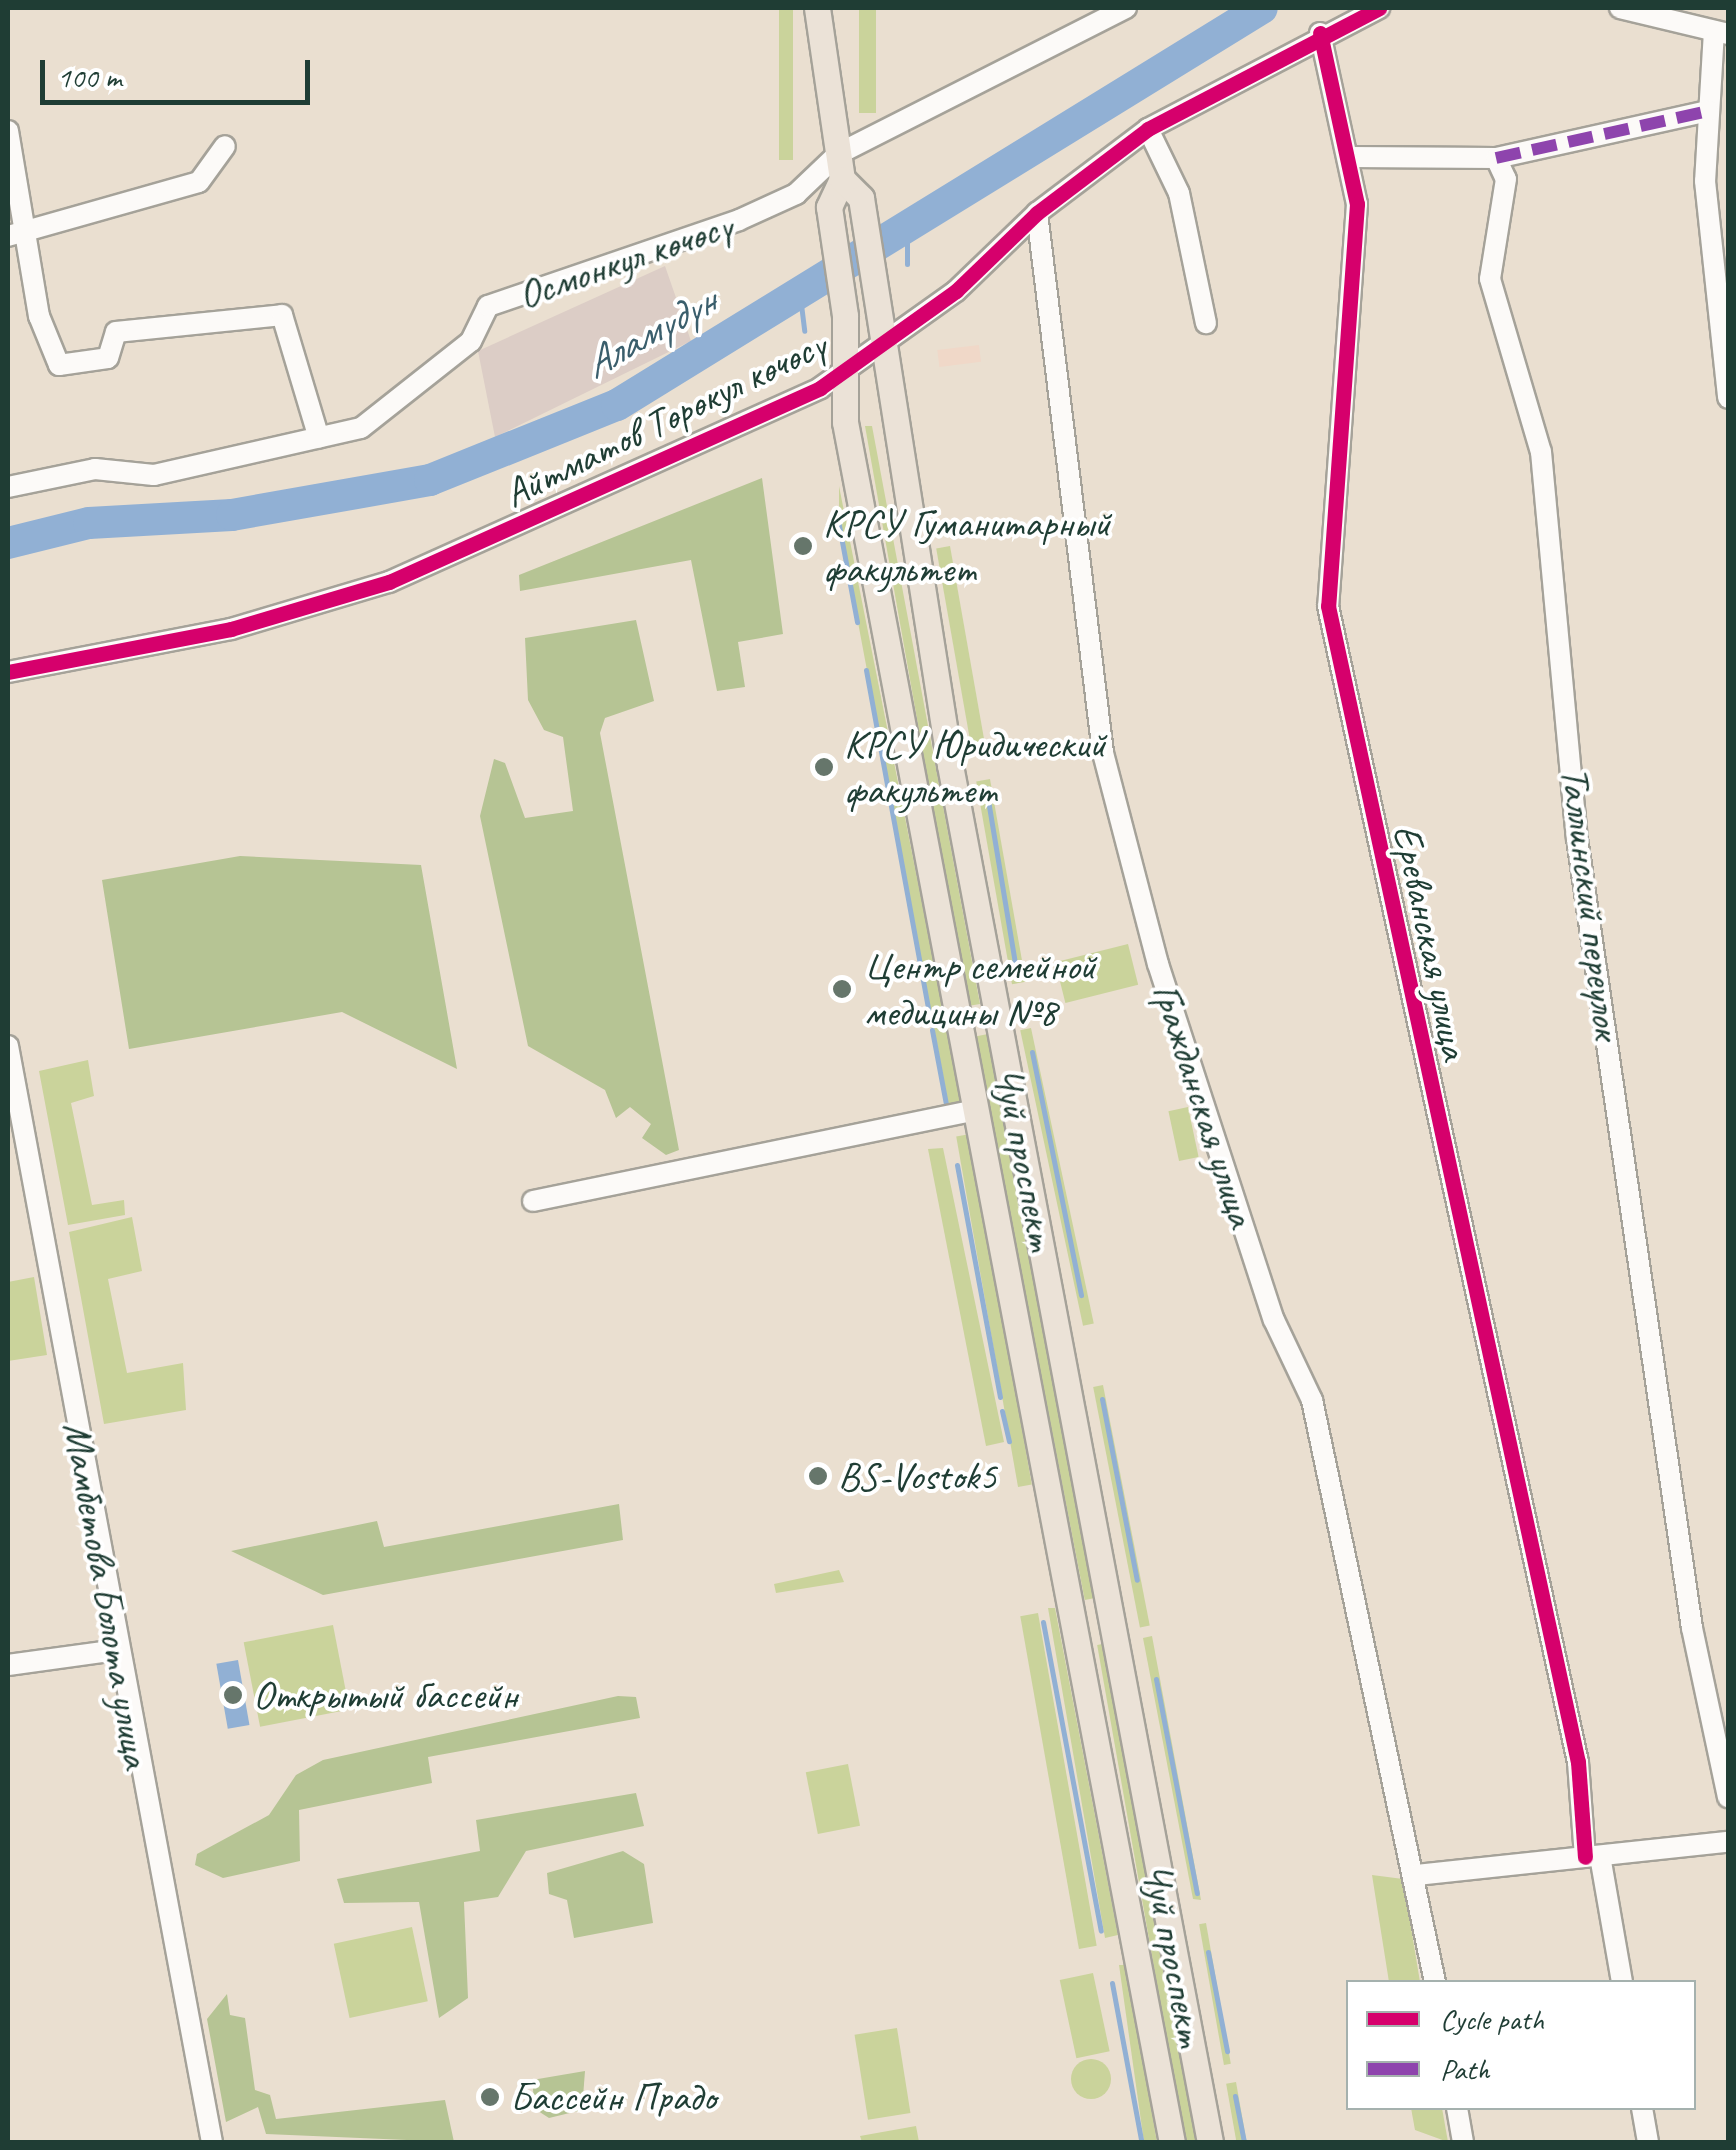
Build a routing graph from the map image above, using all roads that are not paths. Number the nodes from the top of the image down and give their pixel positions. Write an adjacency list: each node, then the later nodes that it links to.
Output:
1 (817, 8): 13 (main road)
2 (1126, 8): 13 (street, Осмонкул көчөсү)
3 (1379, 8): 6 (street, Айтматов Төрөкул көчөсү)
4 (1620, 8): 5 (street)
5 (1721, 32): 7 (street)
6 (1320, 33): 8 (street, Айтматов Төрөкул көчөсү); 11 (street, Ереванская улица)
7 (1708, 112): 12 (street); 19 (street)
8 (1148, 129): 14 (street, Айтматов Төрөкул көчөсү); 16 (street)
9 (8, 132): 15 (street)
10 (224, 146): 15 (street)
11 (1350, 156): 12 (street); 32 (street, Ереванская улица)
12 (1496, 158): 30 (street, Таллинский переулок)
13 (840, 166): 17 (main road, Чуй проспект); 18 (main road, Чуй проспект); 20 (street, Осмонкул көчөсү)
14 (1037, 213): 17 (street, Айтматов Төрөкул көчөсү); 33 (street, Гражданская улица)
15 (15, 234): 20 (street)
16 (1206, 323)
17 (882, 344): 18 (street, Айтматов Төрөкул көчөсү); 26 (main road, Чуй проспект)
18 (848, 366): 22 (street, Айтматов Төрөкул көчөсү); 24 (main road, Чуй проспект)
19 (1728, 398)
20 (319, 438): 21 (street, Осмонкул көчөсү)
21 (8, 487)
22 (8, 672)
23 (8, 1046): 28 (street, Мамбетова Болота улица)
24 (972, 1111): 25 (street); 27 (main road, Чуй проспект)
25 (533, 1201)
26 (1113, 1618): 27 (main road); 40 (main road, Чуй проспект)
27 (1072, 1626): 39 (main road, Чуй проспект)
28 (118, 1650): 29 (street); 38 (street, Мамбетова Болота улица)
29 (8, 1666)
30 (1728, 1798)
31 (1728, 1842): 32 (street)
32 (1592, 1857): 33 (street); 35 (street, Ереванская улица)
33 (1417, 1876): 34 (street, Гражданская улица)
34 (1435, 1980)
35 (1622, 1980)
36 (1457, 2110): 41 (street)
37 (1642, 2110): 42 (street)
38 (212, 2142)
39 (1172, 2142)
40 (1210, 2142)
41 (1463, 2142)
42 (1648, 2142)

